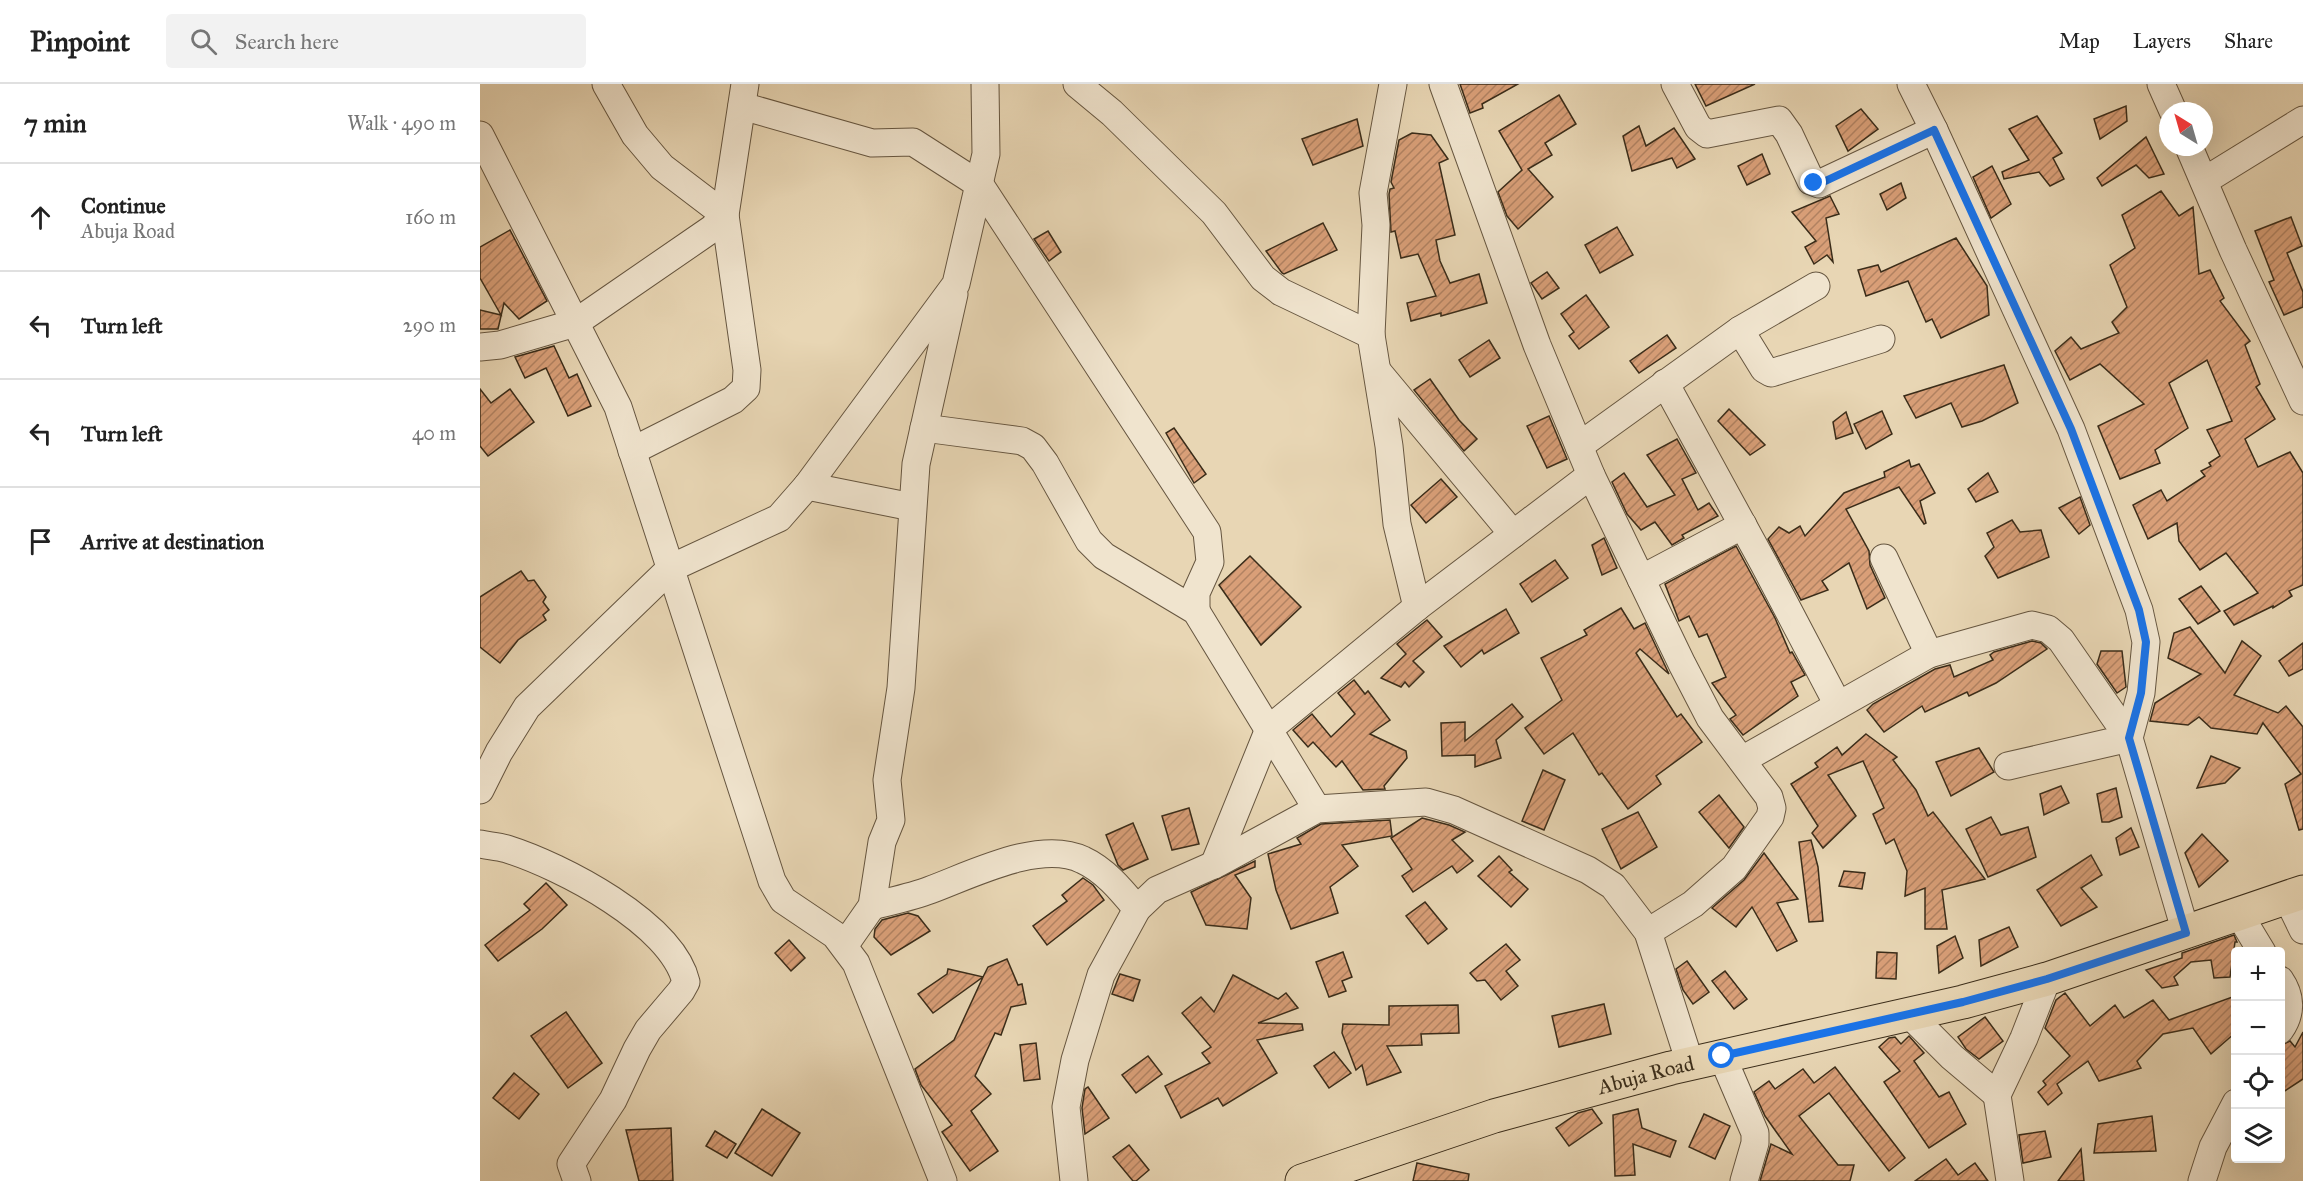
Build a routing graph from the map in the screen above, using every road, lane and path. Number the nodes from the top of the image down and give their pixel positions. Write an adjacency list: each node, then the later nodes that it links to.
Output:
1 (606, 84): 17 (street)
2 (985, 84): 16 (street)
3 (1077, 84): 22 (street)
4 (1393, 84): 22 (street)
5 (1443, 84): 29 (street)
6 (1675, 84): 12 (street)
7 (1912, 84): 12 (street)
8 (2162, 84): 10 (street)
9 (744, 95): 16 (street); 17 (street)
10 (2169, 102)
11 (2303, 120): 15 (street)
12 (1934, 130): 44 (street)
13 (480, 135): 20 (street)
14 (2193, 156): 15 (street)
15 (2204, 181): 27 (street)
16 (980, 185): 18 (street); 40 (street)
17 (725, 215): 20 (street); 30 (street)
18 (956, 284): 28 (street); 32 (street)
19 (1816, 286): 21 (street)
20 (575, 322): 24 (street); 30 (street)
21 (1740, 330): 23 (street); 26 (street)
22 (1371, 335): 25 (street)
23 (1881, 339)
24 (480, 346)
25 (1377, 370): 35 (street); 39 (street)
26 (1665, 383): 29 (street); 34 (street)
27 (2303, 401)
28 (924, 428): 33 (street); 40 (street)
29 (1579, 446): 31 (street)
30 (632, 451): 37 (street)
31 (1592, 475): 35 (street); 38 (street)
32 (807, 486): 33 (street); 37 (street)
33 (912, 507): 52 (street)
34 (1743, 525): 38 (street); 42 (street)
35 (1513, 534): 39 (street)
36 (1884, 558): 41 (street)
37 (671, 568): 47 (street); 58 (street)
38 (1641, 579): 45 (street)
39 (1417, 608): 43 (street)
40 (1196, 611): 43 (street)
41 (1929, 654): 42 (street); 44 (street)
42 (1838, 705): 45 (street)
43 (1269, 729): 48 (street); 50 (street)
44 (2129, 738): 46 (street); 57 (street)
45 (1742, 760): 56 (street)
46 (2008, 766)
47 (480, 790)
48 (1317, 809): 50 (street); 56 (street)
49 (480, 844): 68 (street)
50 (1214, 865): 53 (street)
51 (2295, 895): 54 (main road, Abuja Road); 55 (street)
52 (872, 906): 53 (street); 58 (street)
53 (1137, 909): 70 (street)
54 (2239, 914): 57 (main road, Abuja Road); 59 (street)
55 (2303, 930)
56 (1648, 932): 65 (street)
57 (2186, 933): 60 (main road, Abuja Road)
58 (844, 946): 69 (street)
59 (2260, 947)
60 (2047, 979): 62 (main road, Abuja Road); 66 (street)
61 (2285, 987): 63 (street)
62 (1909, 1014): 64 (main road, Abuja Road); 66 (street)
63 (2285, 1017)
64 (1722, 1056): 65 (main road, Abuja Road); 72 (street)
65 (1690, 1063): 71 (main road, Abuja Road)
66 (1997, 1095): 73 (street)
67 (2232, 1109): 74 (street)
68 (577, 1181)
69 (943, 1181)
70 (1074, 1181)
71 (1302, 1181)
72 (1744, 1181)
73 (2010, 1181)
74 (2202, 1181)

